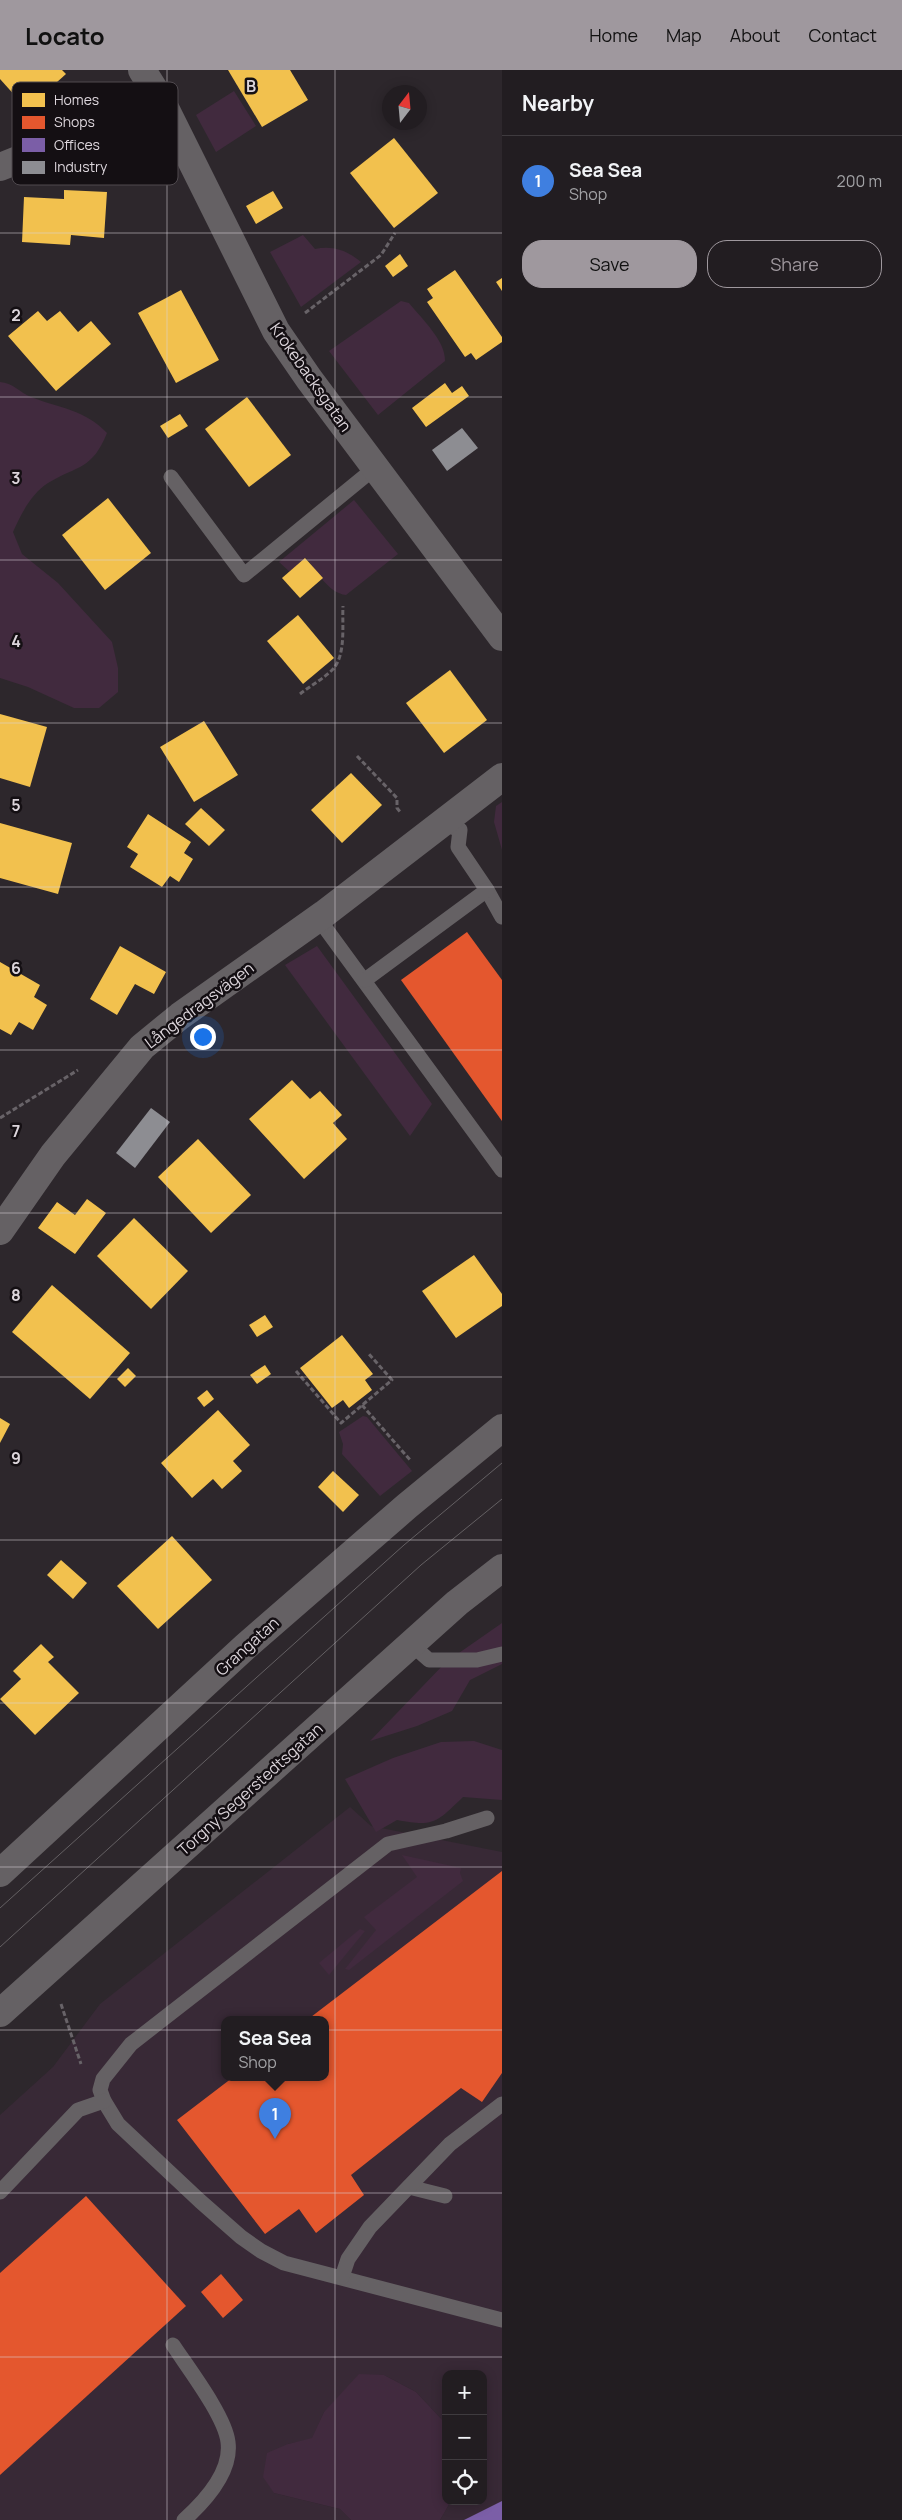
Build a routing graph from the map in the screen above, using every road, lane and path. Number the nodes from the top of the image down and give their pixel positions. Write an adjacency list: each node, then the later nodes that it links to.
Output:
1 (142, 70): 2 (street, Krokebacksgatan)
2 (150, 82)
3 (178, 134): 8 (street, Krokebacksgatan)
4 (12, 162): 5 (street)
5 (0, 167)
6 (394, 233): 7 (path)
7 (298, 318)
8 (376, 467): 9 (lane); 11 (street, Krokebacksgatan)
9 (171, 476)
10 (343, 606): 12 (path)
11 (502, 636)
12 (300, 694)
13 (357, 756): 15 (path)
14 (502, 777): 16 (street, Långedragsvägen)
15 (406, 820)
16 (442, 823): 17 (lane); 19 (street, Långedragsvägen)
17 (487, 890): 18 (lane); 20 (lane)
18 (502, 917)
19 (318, 918): 20 (lane); 24 (street, Långedragsvägen)
20 (365, 980): 23 (lane)
21 (84, 1066): 22 (path)
22 (0, 1118)
23 (502, 1170)
24 (0, 1231)
25 (369, 1354): 27 (path)
26 (296, 1371): 27 (path)
27 (362, 1405): 29 (path)
28 (502, 1428): 29 (street, Grangatan)
29 (432, 1485): 34 (street, Grangatan)
30 (502, 1568): 31 (street, Torgny Segerstedtsgatan)
31 (412, 1645): 32 (lane); 36 (street, Torgny Segerstedtsgatan)
32 (502, 1654)
33 (488, 1818): 37 (lane)
34 (0, 1873)
35 (58, 1997): 37 (path)
36 (0, 2013)
37 (103, 2079): 38 (lane)
38 (104, 2101): 41 (lane); 43 (lane)
39 (502, 2104): 40 (lane)
40 (409, 2187): 42 (lane); 43 (lane)
41 (0, 2192)
42 (444, 2196)
43 (342, 2277): 44 (lane)
44 (502, 2320)
45 (173, 2345): 46 (lane)
46 (184, 2520)

